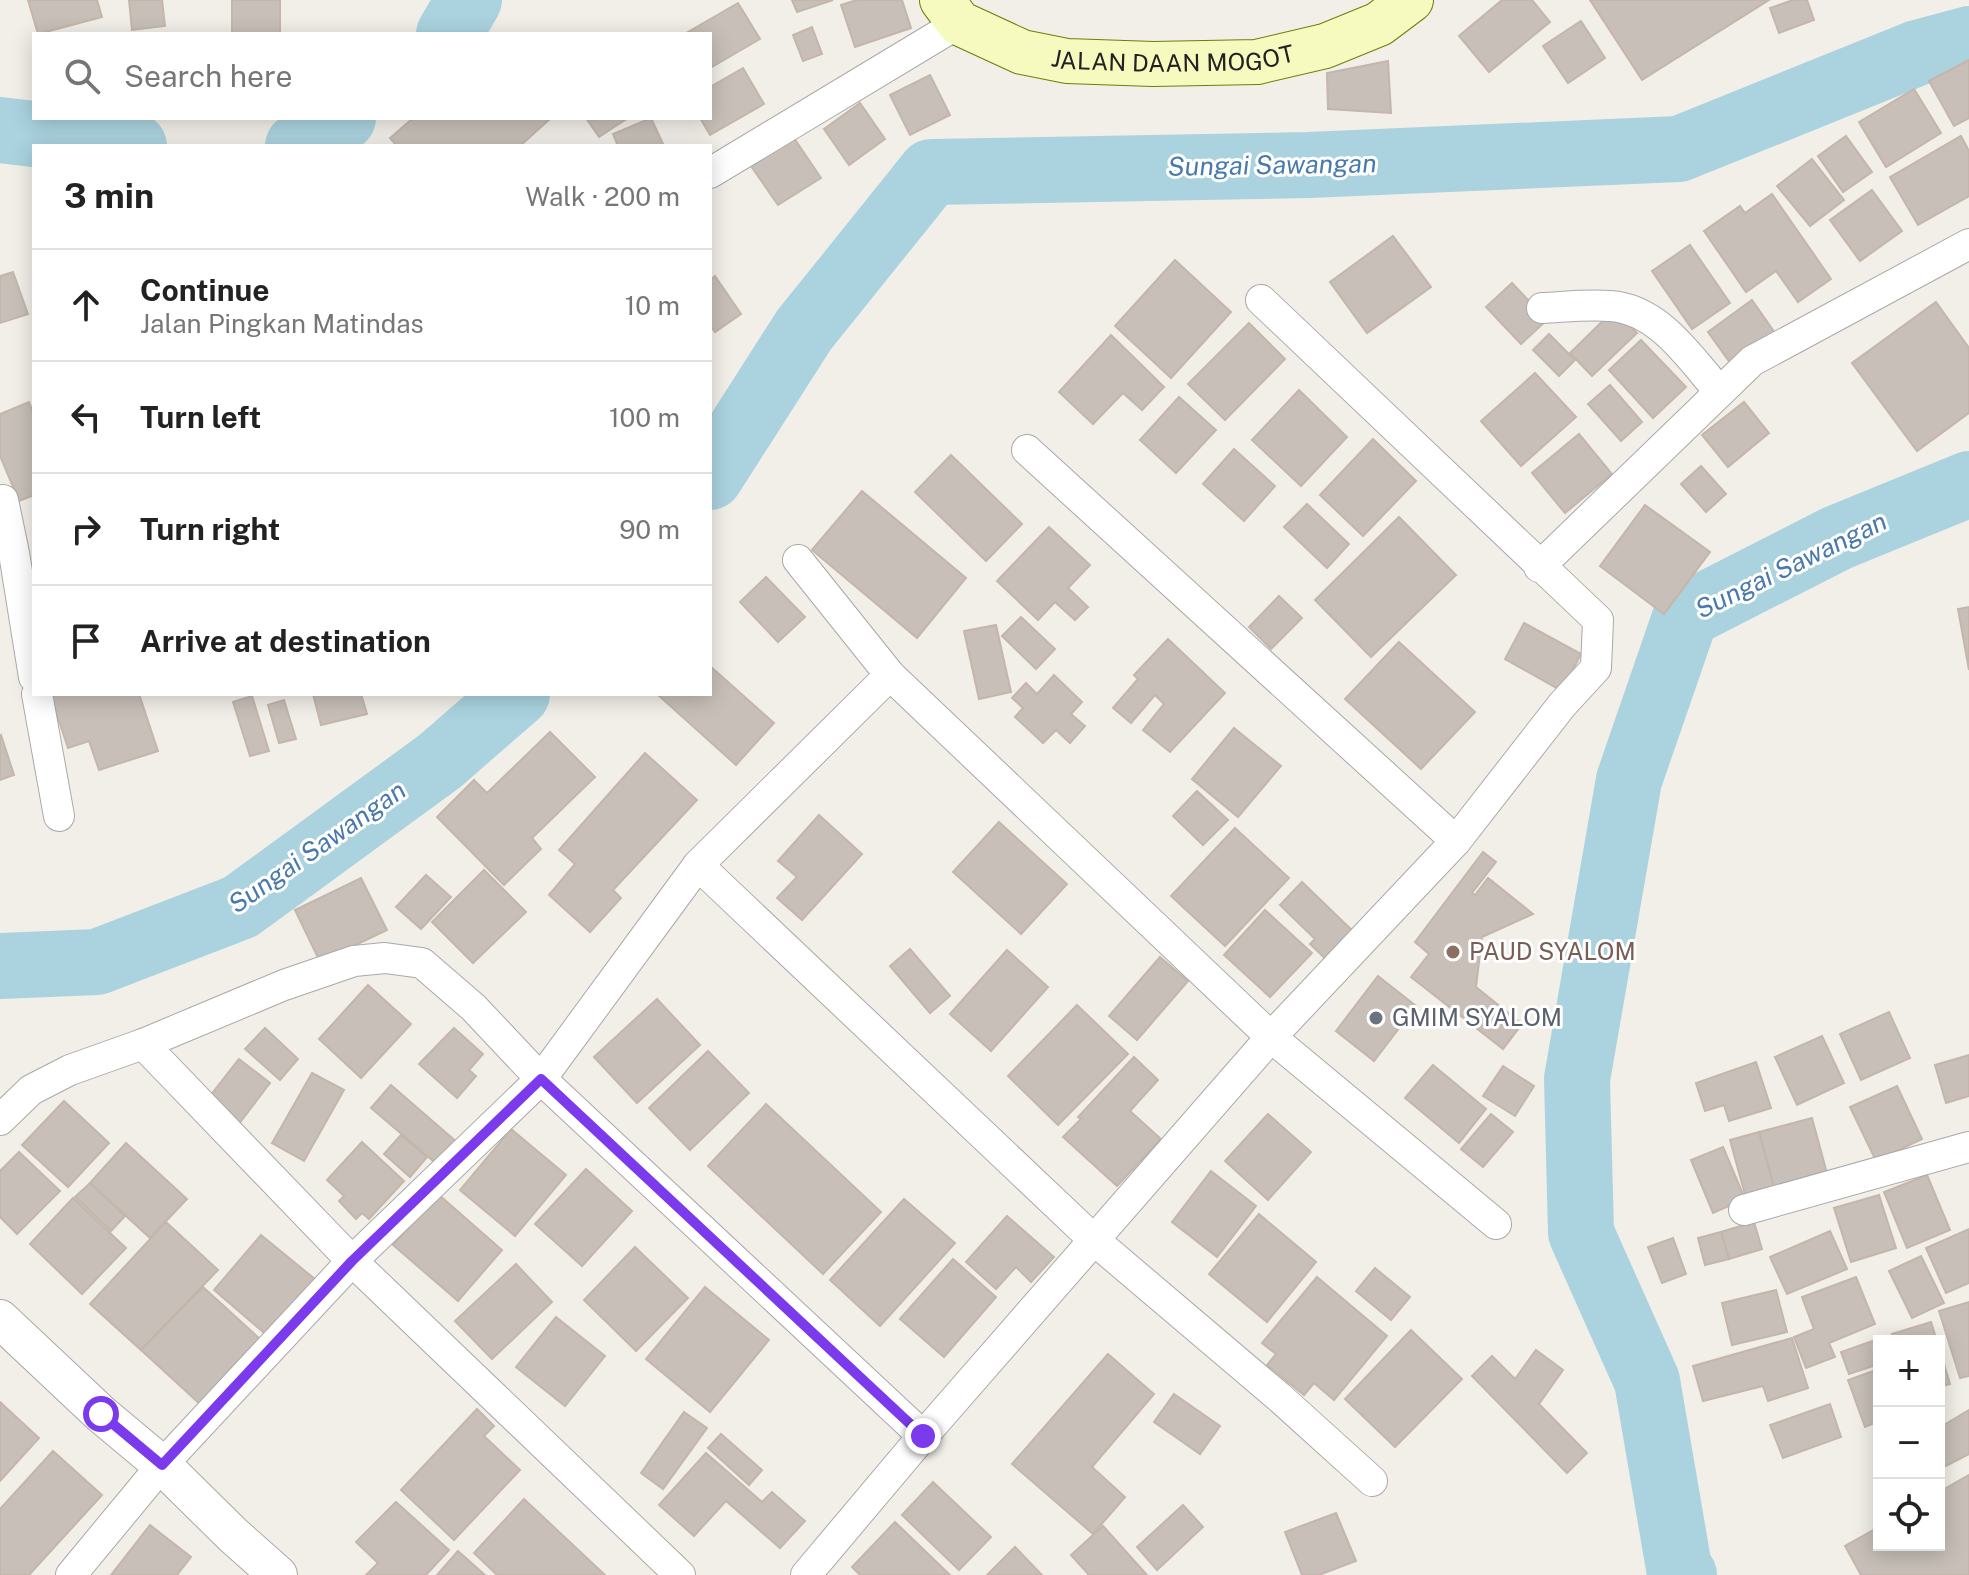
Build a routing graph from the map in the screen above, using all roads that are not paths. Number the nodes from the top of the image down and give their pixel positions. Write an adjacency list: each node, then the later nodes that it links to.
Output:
1 (1411, 0): 2 (main road, JALAN DAAN MOGOT)
2 (950, 12): 3 (street)
3 (712, 172)
4 (1969, 244): 7 (street)
5 (1261, 300): 12 (street)
6 (1542, 308): 7 (street)
7 (1719, 391): 12 (street)
8 (1027, 450): 17 (street)
9 (3, 500): 10 (street)
10 (24, 549): 13 (street)
11 (798, 560): 14 (street)
12 (1539, 567): 17 (street)
13 (32, 651)
14 (890, 675): 18 (street); 19 (street)
15 (37, 696): 16 (street)
16 (59, 816)
17 (1456, 841): 19 (street)
18 (698, 865): 21 (street); 26 (street)
19 (1271, 1037): 25 (street); 26 (street)
20 (143, 1044): 21 (street); 22 (street); 27 (street)
21 (541, 1079): 27 (street); 29 (street)
22 (0, 1120)
23 (1969, 1147): 24 (street)
24 (1744, 1210)
25 (1496, 1224)
26 (1094, 1240): 29 (street); 31 (street)
27 (352, 1261): 30 (street); 34 (street)
28 (0, 1319): 30 (street)
29 (923, 1436): 35 (street)
30 (162, 1465): 32 (street); 33 (street)
31 (1372, 1481)
32 (71, 1575)
33 (278, 1575)
34 (680, 1575)
35 (806, 1575)

